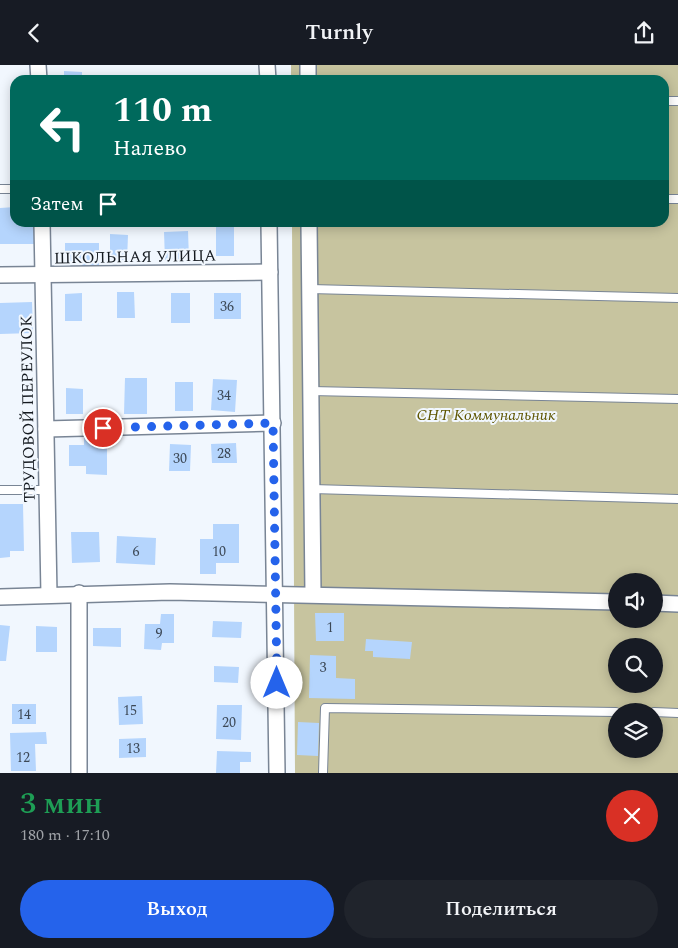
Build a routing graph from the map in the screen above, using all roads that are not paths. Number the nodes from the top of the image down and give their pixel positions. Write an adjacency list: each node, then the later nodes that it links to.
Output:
1 (42, 227): 6 (street, ТРУДОВОЙ ПЕРЕУЛОК)
2 (269, 227): 4 (street)
3 (309, 227): 7 (street)
4 (270, 272): 6 (street, ШКОЛЬНАЯ УЛИЦА); 11 (street)
5 (0, 275): 6 (street, ШКОЛЬНАЯ УЛИЦА)
6 (44, 276): 12 (street, ТРУДОВОЙ ПЕРЕУЛОК)
7 (310, 289): 8 (lane); 9 (street)
8 (678, 298)
9 (311, 391): 10 (lane); 13 (street)
10 (678, 399)
11 (273, 423): 12 (street); 18 (street)
12 (46, 429): 15 (street, ТРУДОВОЙ ПЕРЕУЛОК)
13 (312, 489): 16 (lane); 19 (street)
14 (0, 490): 15 (lane)
15 (47, 490): 20 (street, ТРУДОВОЙ ПЕРЕУЛОК)
16 (678, 499)
17 (79, 593): 18 (street); 20 (street); 28 (street)
18 (276, 593): 19 (street); 29 (street)
19 (313, 594): 22 (street)
20 (49, 595): 21 (street)
21 (0, 597)
22 (608, 602)
23 (663, 603): 24 (street)
24 (678, 604)
25 (608, 712): 30 (lane)
26 (663, 712): 27 (lane)
27 (678, 713)
28 (79, 773)
29 (277, 773)
30 (323, 773)

